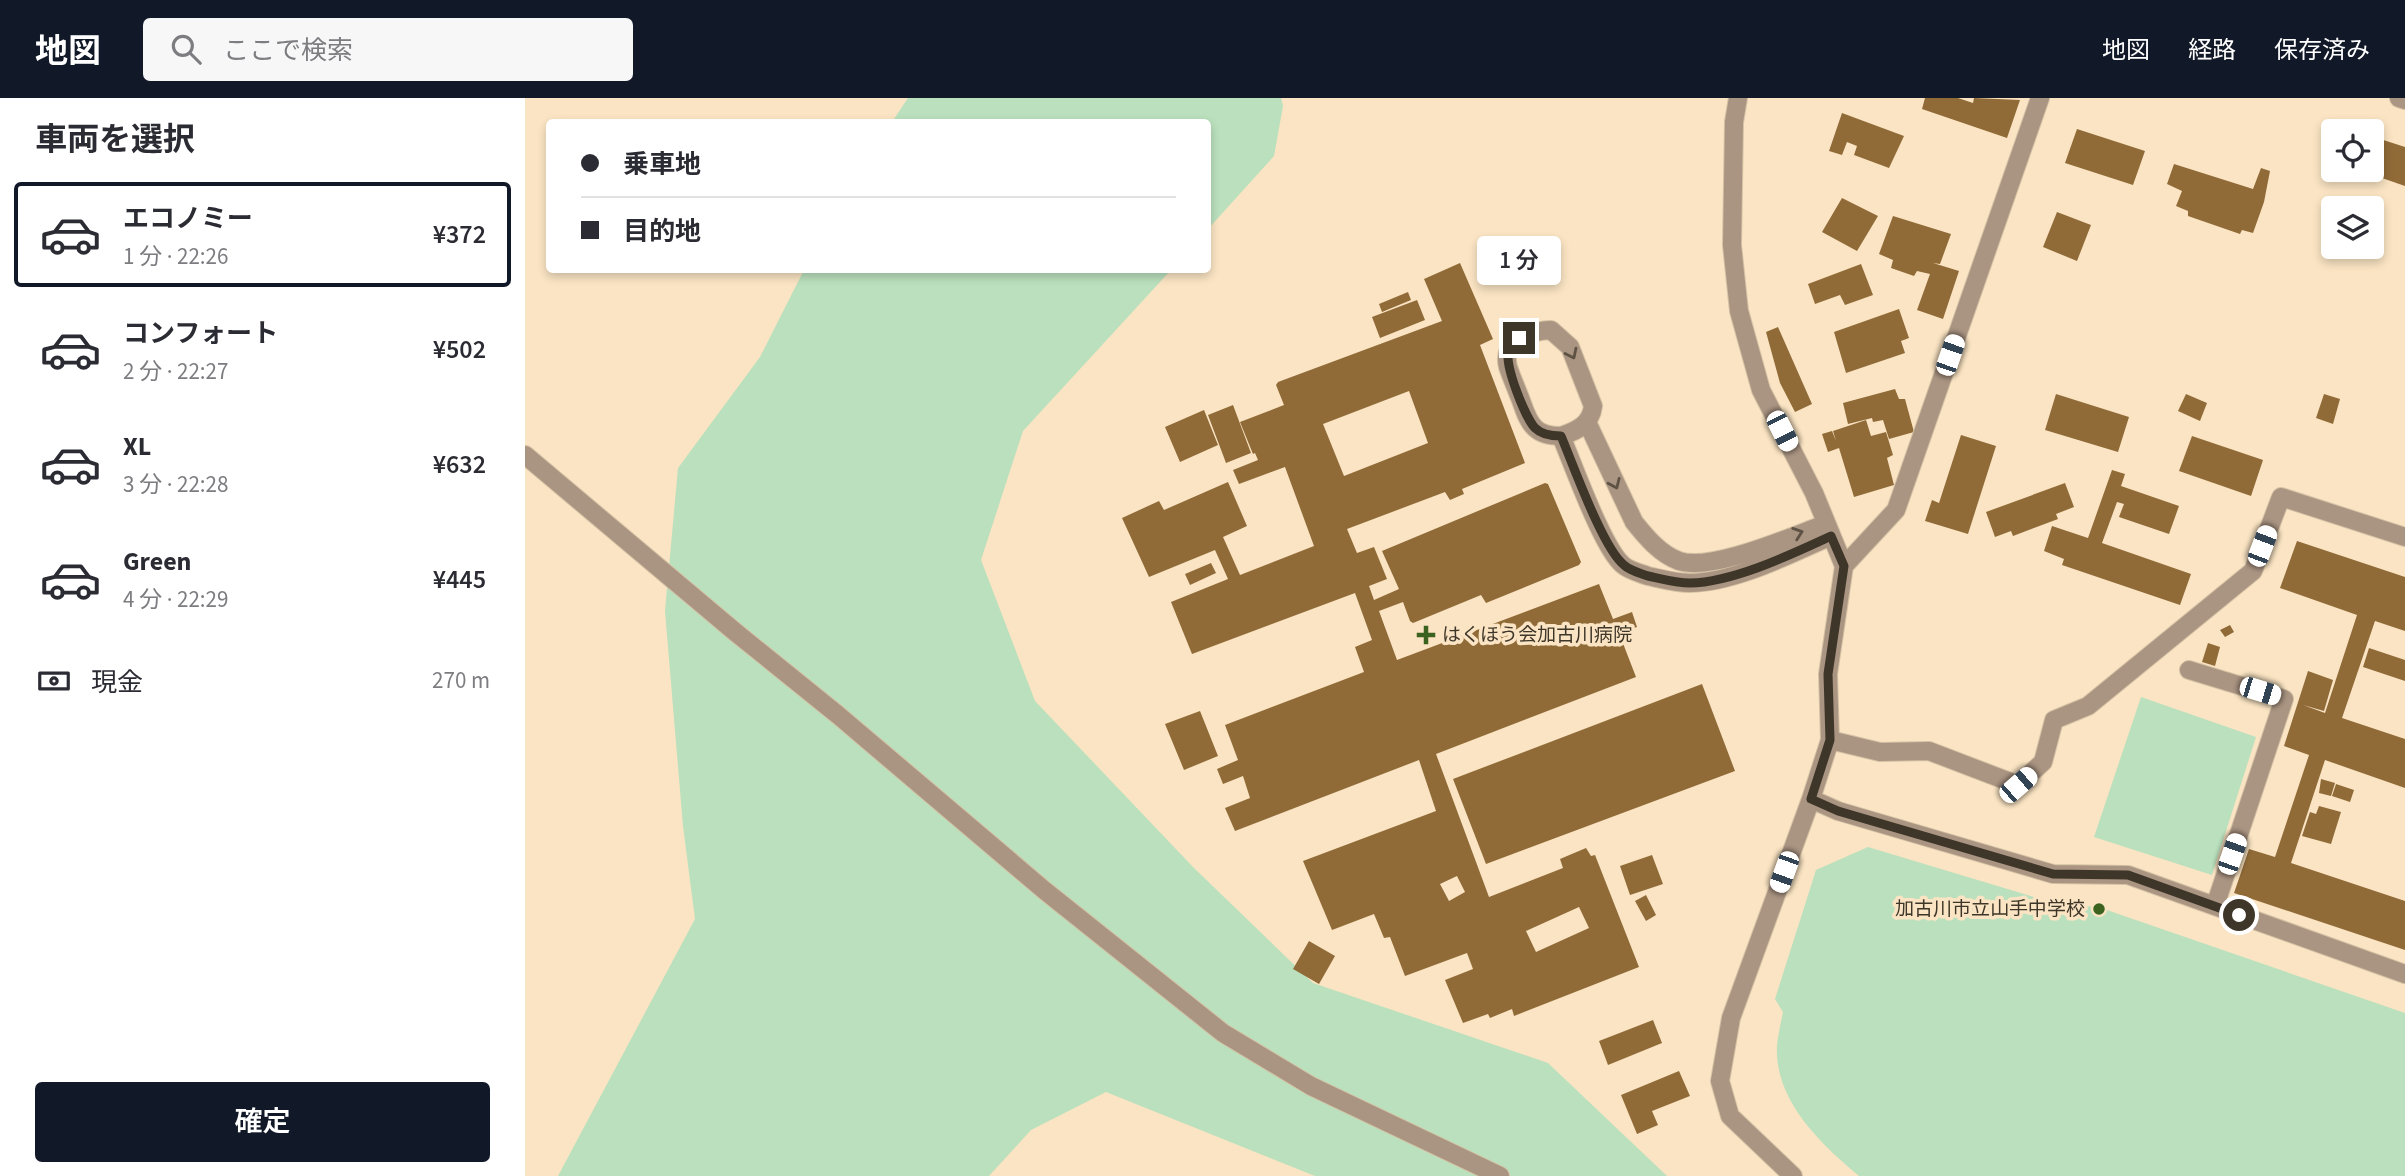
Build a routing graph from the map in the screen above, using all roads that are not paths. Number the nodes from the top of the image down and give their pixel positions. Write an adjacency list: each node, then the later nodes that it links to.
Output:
1 (1738, 98): 8 (street)
2 (2040, 98): 10 (street)
3 (2399, 98): 4 (street)
4 (2405, 100)
5 (1587, 422): 6 (street); 6 (street, one-way to 5); 8 (street, one-way to 8)
6 (1561, 436): 8 (street)
7 (525, 455): 16 (street)
8 (1829, 530): 10 (street)
9 (2405, 537): 12 (street)
10 (1844, 566): 12 (street)
11 (2189, 670): 14 (street)
12 (1830, 740): 13 (street)
13 (1811, 799): 14 (street); 17 (street)
14 (2215, 906): 15 (street)
15 (2405, 974)
16 (1500, 1176)
17 (1793, 1176)

